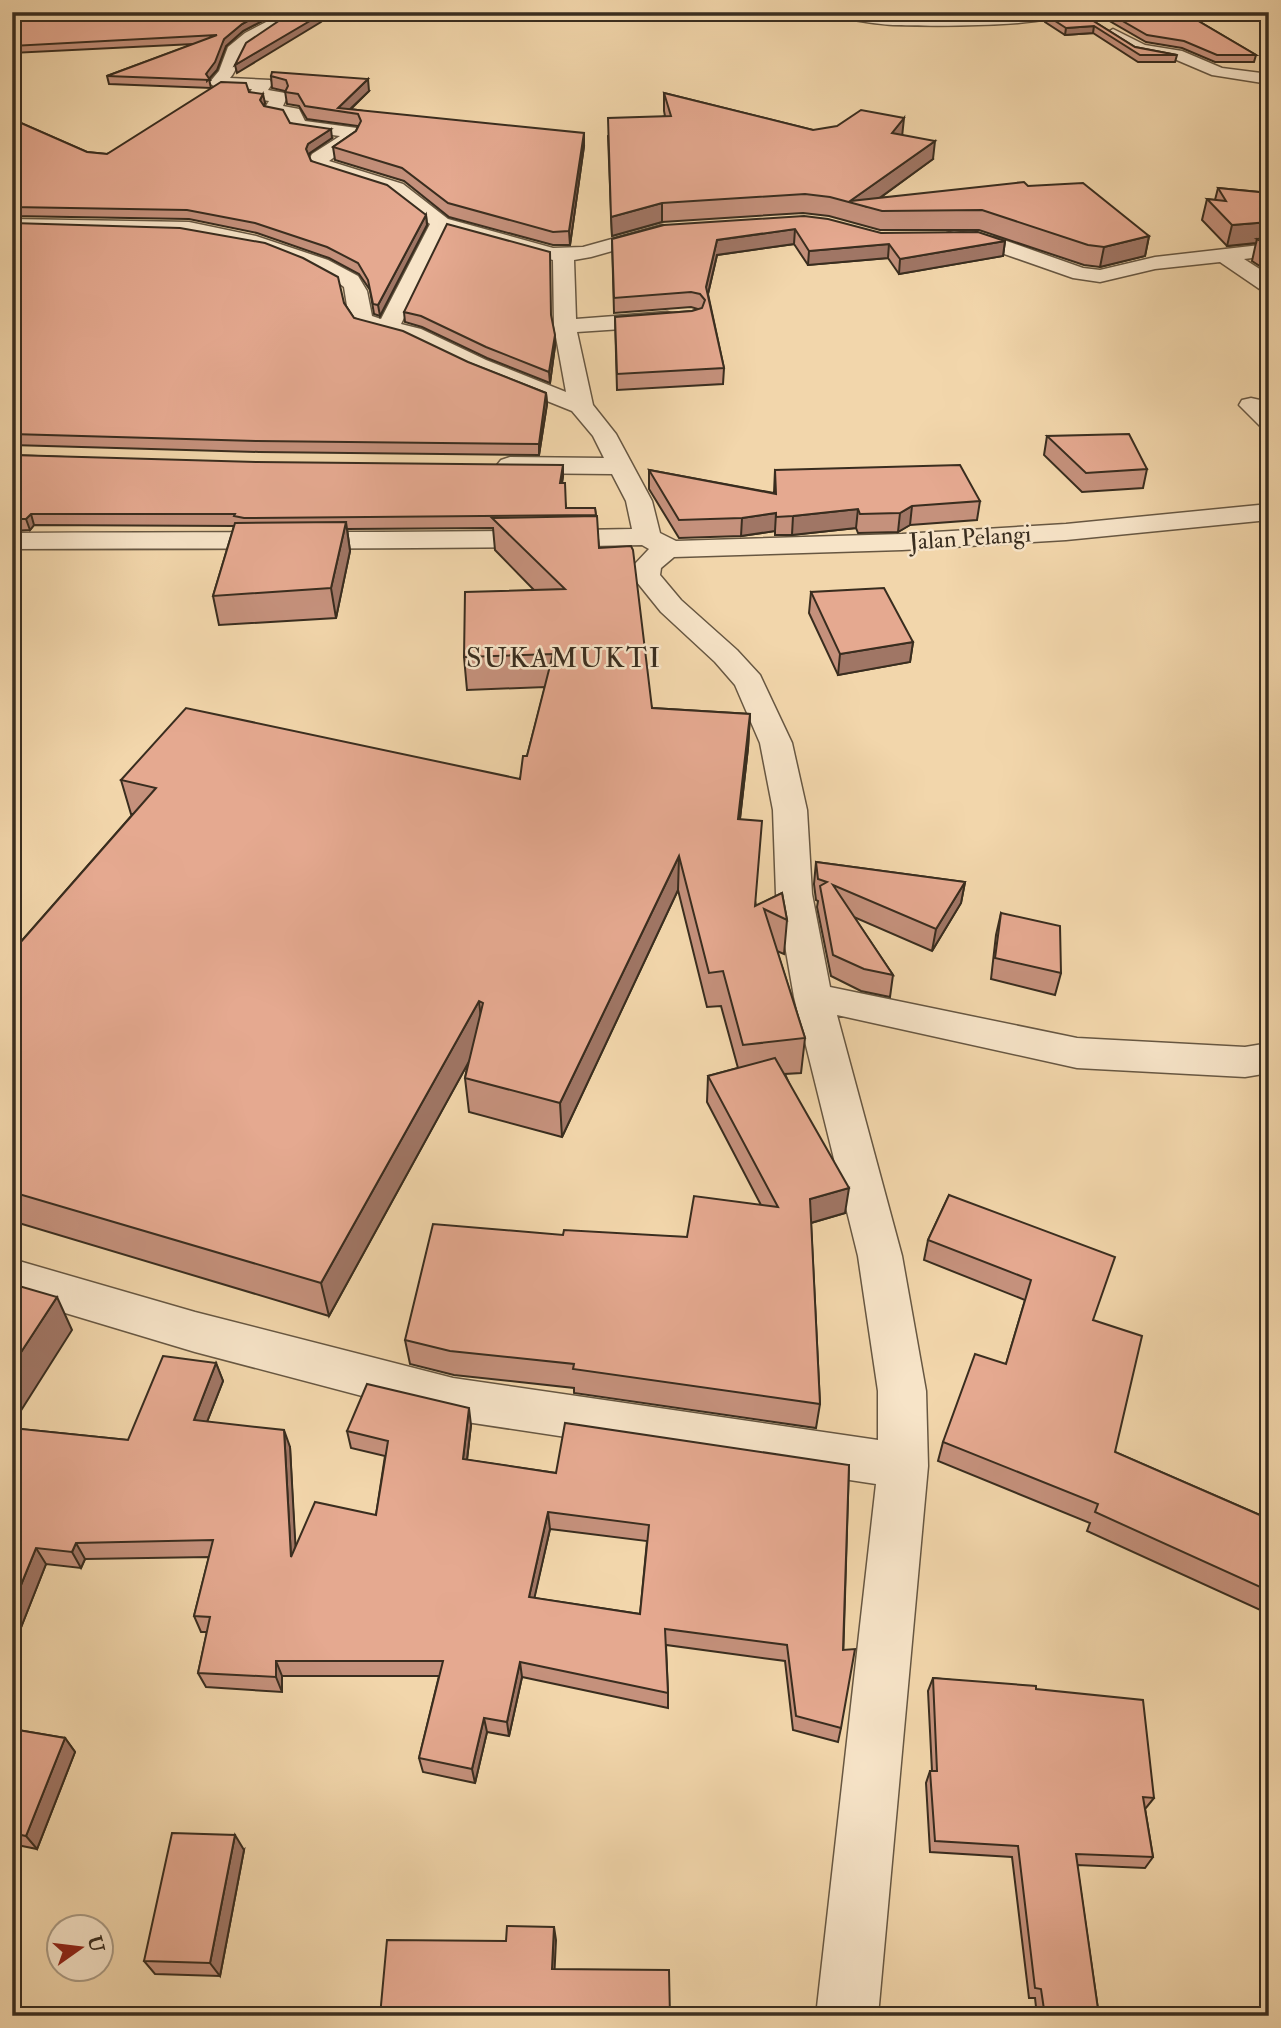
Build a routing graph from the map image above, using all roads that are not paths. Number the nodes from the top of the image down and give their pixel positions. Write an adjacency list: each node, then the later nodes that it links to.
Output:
1 (286, 12): 6 (street)
2 (829, 12): 3 (street)
3 (1061, 12)
4 (1100, 26): 5 (street)
5 (1269, 79)
6 (441, 223): 12 (street); 16 (street)
7 (12, 225): 16 (street)
8 (686, 229): 12 (street)
9 (930, 238): 11 (street)
10 (1269, 250): 11 (street)
11 (1224, 254): 13 (street)
12 (563, 255): 15 (street)
13 (1269, 285)
14 (691, 317): 15 (street)
15 (565, 326): 17 (street)
16 (388, 328): 17 (street)
17 (581, 406): 19 (street)
18 (490, 464): 19 (street)
19 (620, 466): 22 (street)
20 (1269, 512): 22 (street, Jalan Pelangi)
21 (12, 541): 22 (street, Jalan Pelangi)
22 (659, 543): 23 (street)
23 (813, 997): 24 (street); 26 (street)
24 (1269, 1058)
25 (12, 1278): 26 (street)
26 (903, 1466): 27 (street)
27 (847, 2016)

